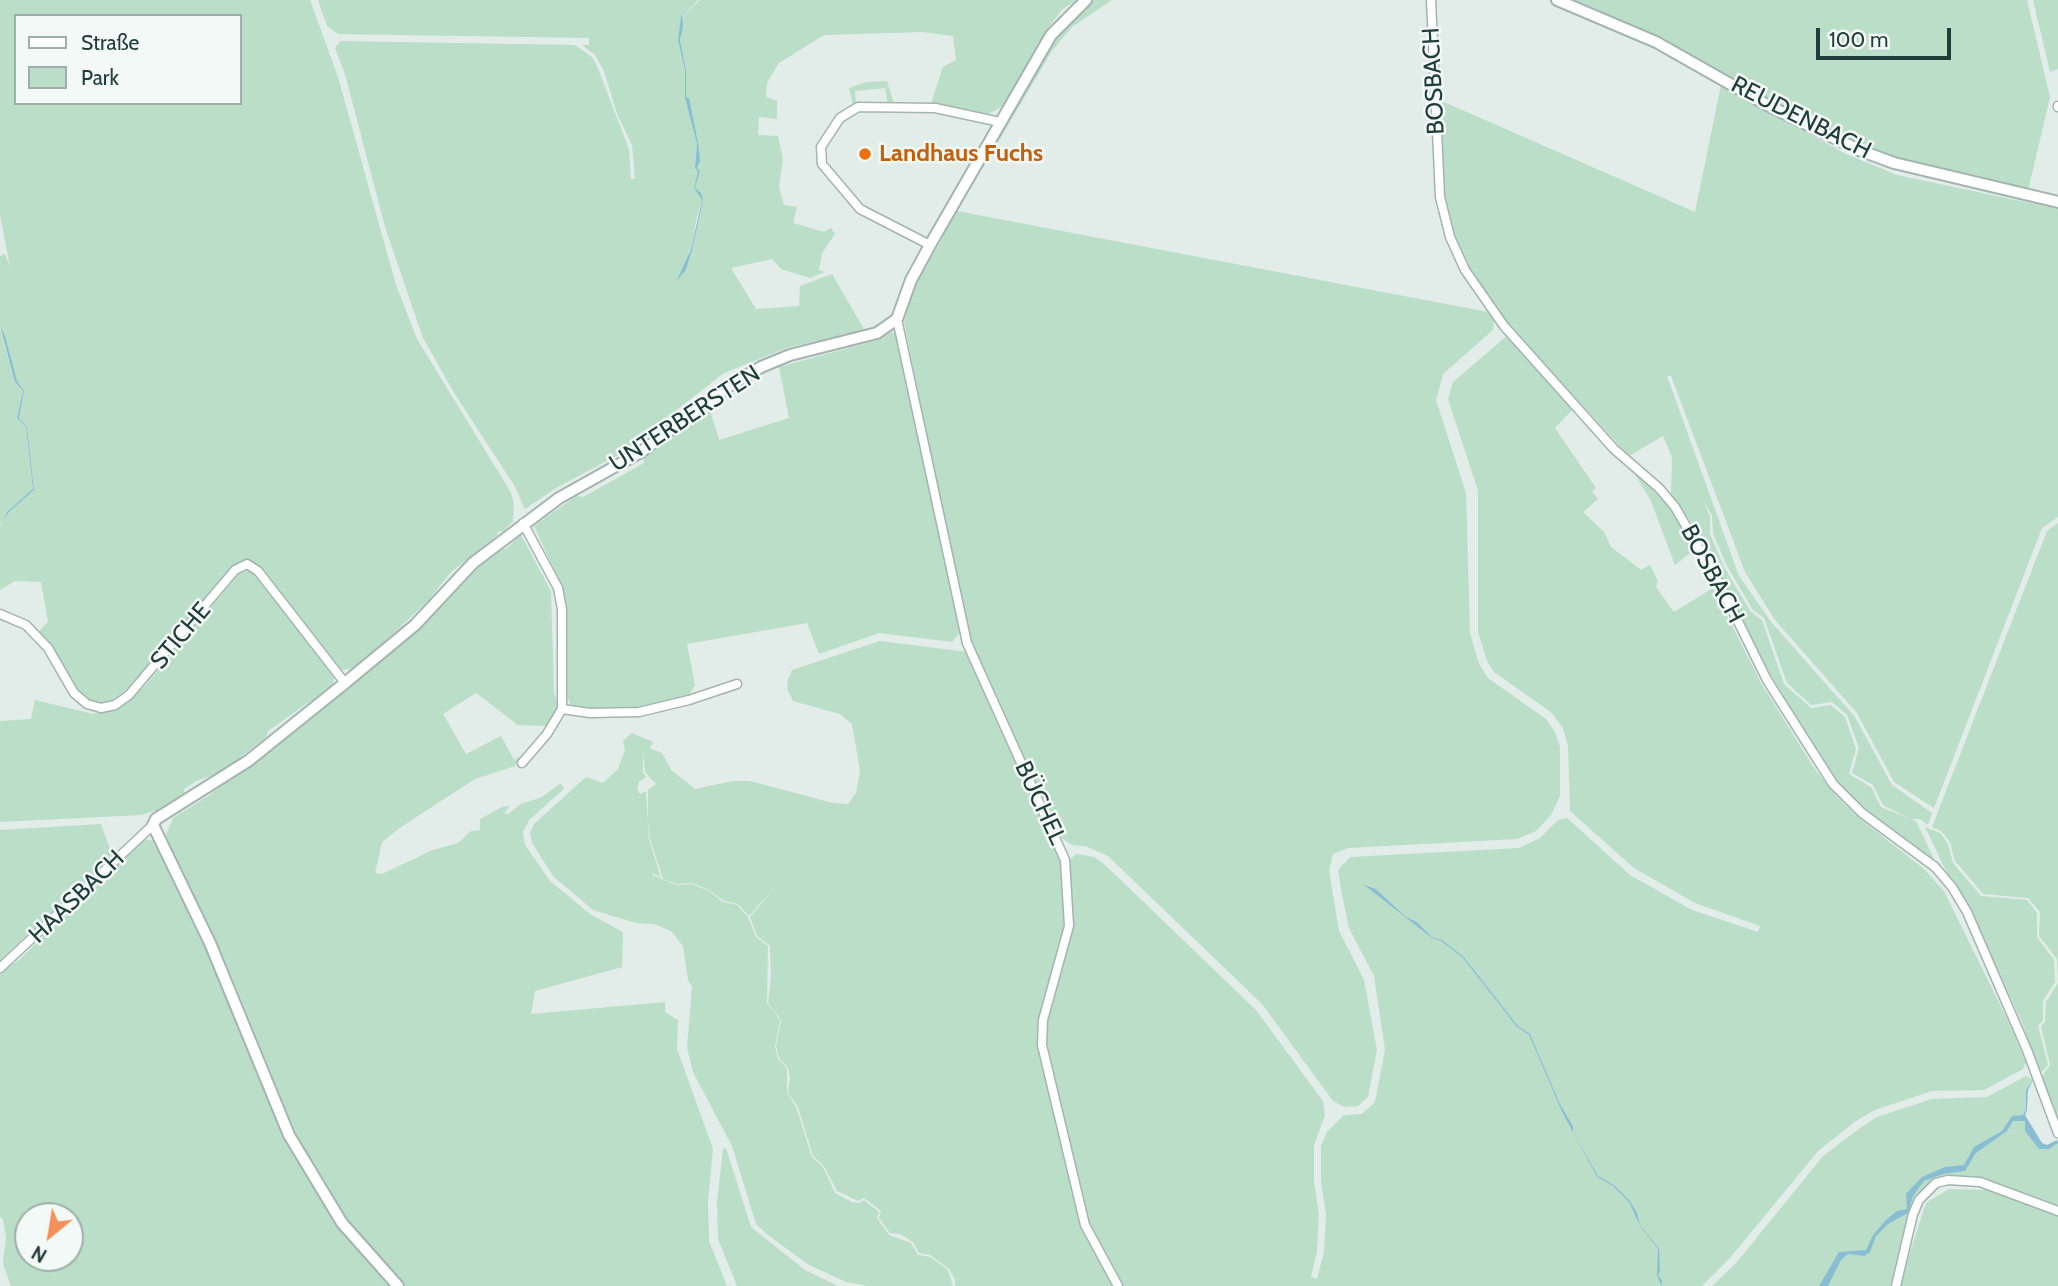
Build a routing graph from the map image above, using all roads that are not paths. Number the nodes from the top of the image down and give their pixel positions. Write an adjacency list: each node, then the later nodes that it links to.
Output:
1 (1086, 0): 4 (street)
2 (1431, 0): 16 (street, BOSBACH)
3 (1557, 0): 5 (street, REUDENBACH)
4 (1000, 122): 6 (street); 6 (street)
5 (2058, 202)
6 (930, 245): 7 (street)
7 (898, 319): 8 (street, UNTERBERSTEN); 19 (street, BÜCHEL)
8 (523, 523): 10 (street, UNTERBERSTEN); 12 (street)
9 (0, 614): 10 (street, STICHE)
10 (345, 683): 14 (street, UNTERBERSTEN)
11 (737, 684): 12 (street)
12 (562, 709): 13 (street)
13 (522, 763)
14 (153, 825): 15 (street, HAASBACH); 18 (street)
15 (0, 968)
16 (2058, 1133)
17 (2058, 1211): 20 (street)
18 (398, 1286)
19 (1118, 1286)
20 (1896, 1286)

